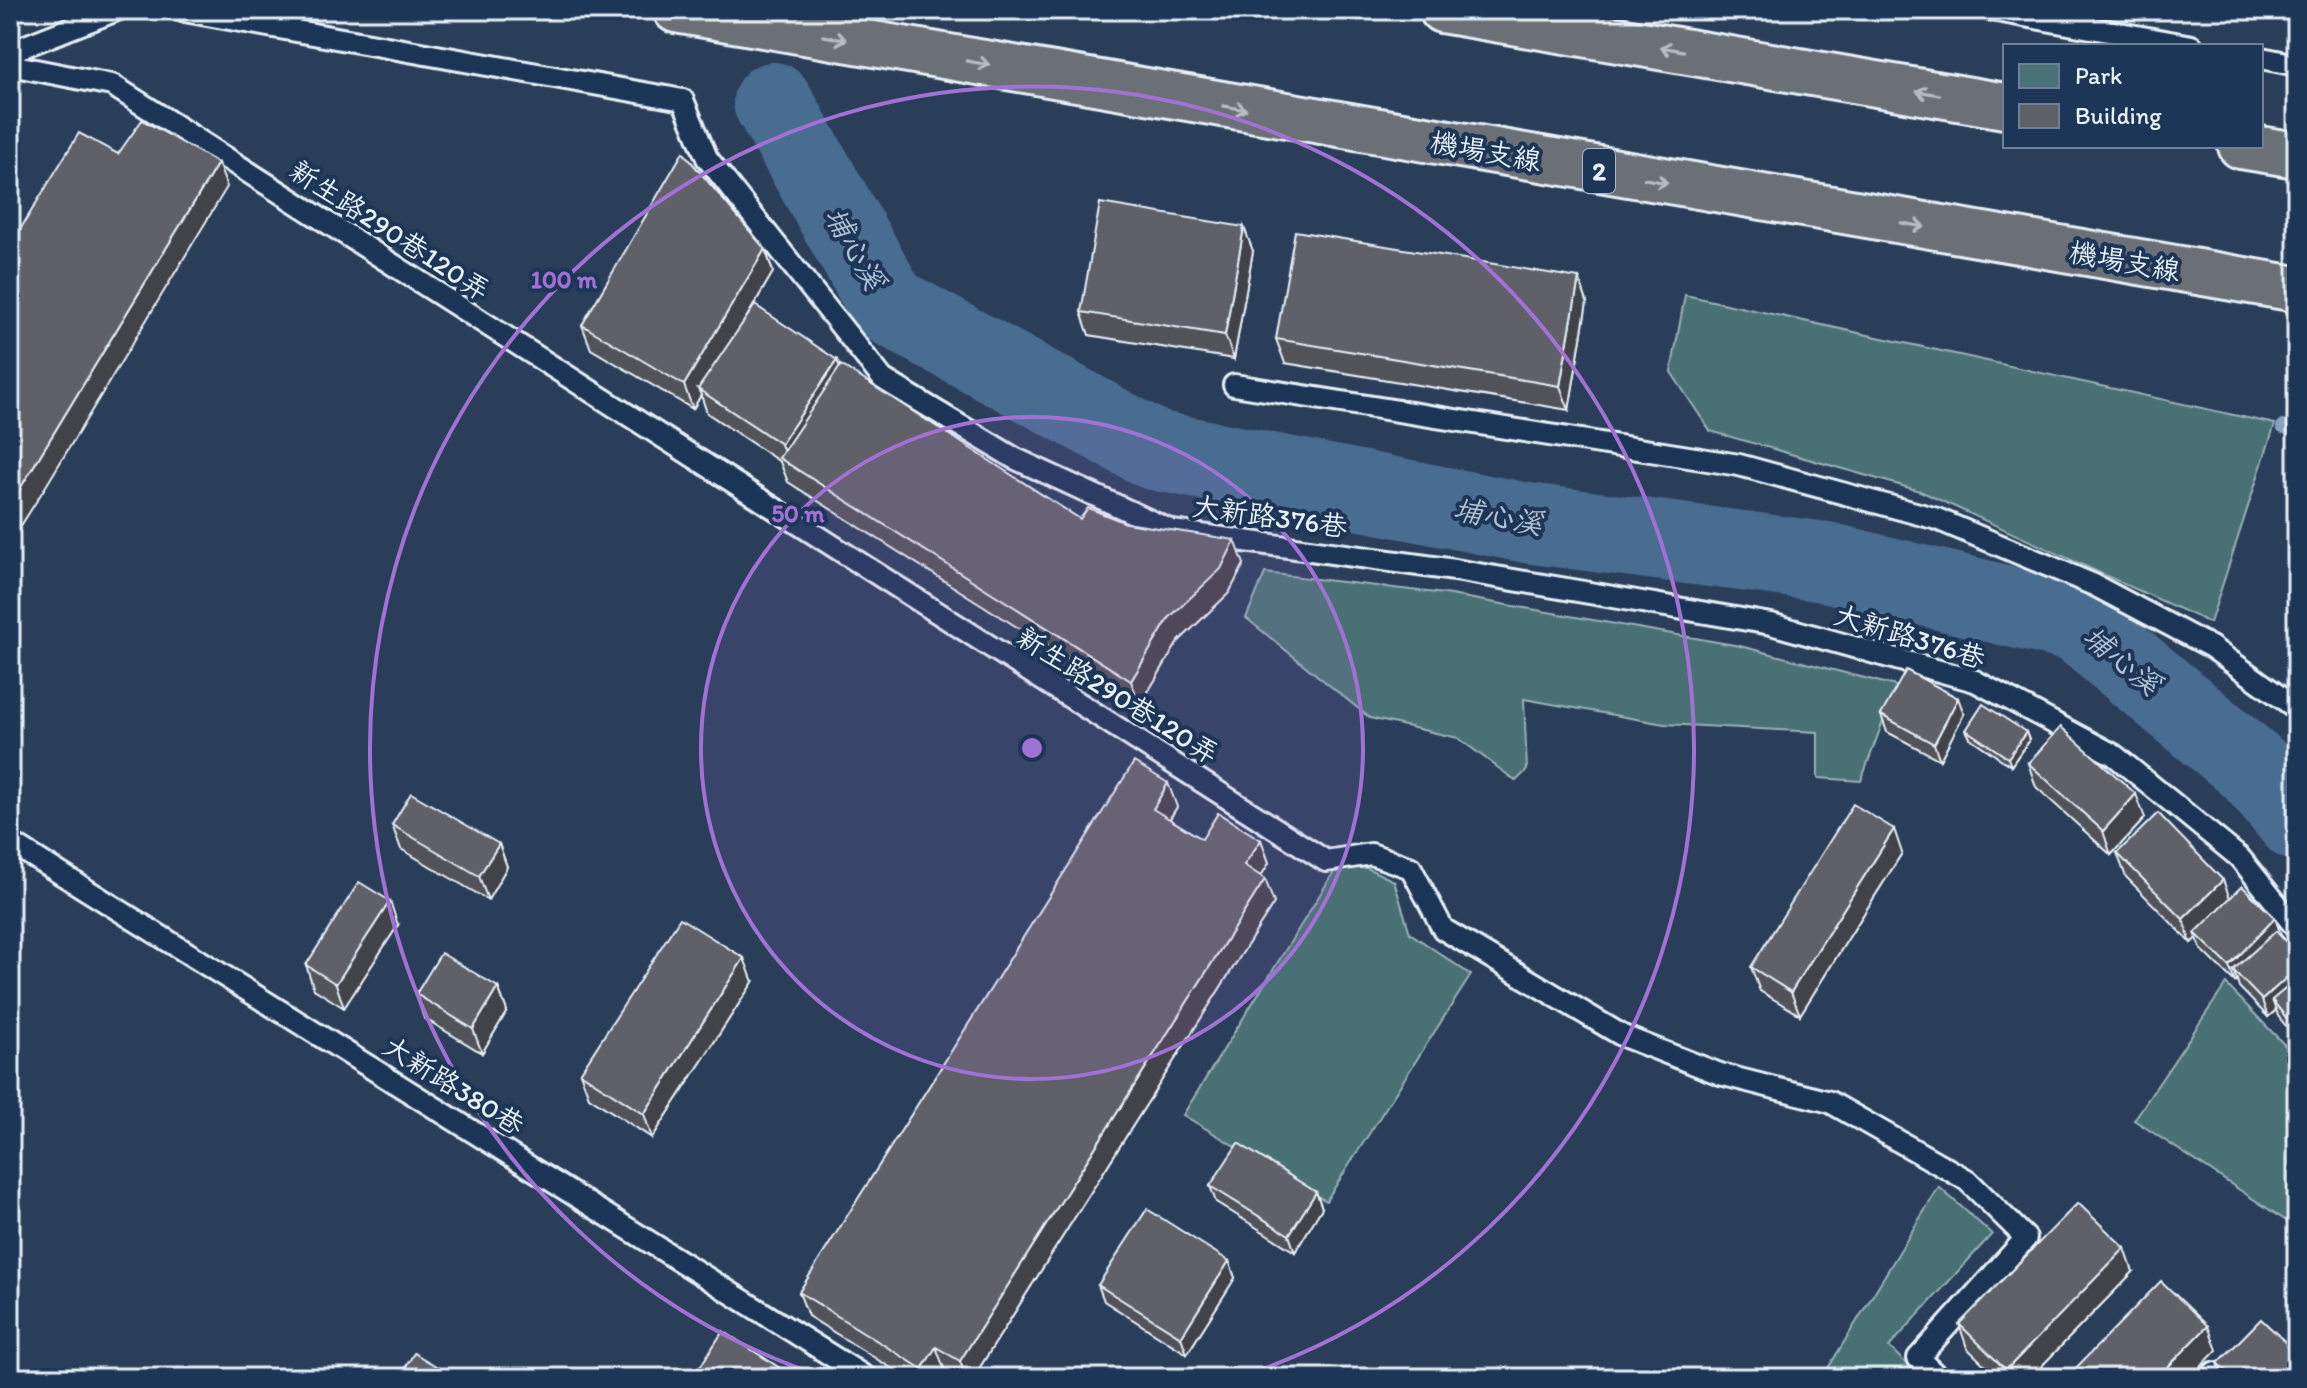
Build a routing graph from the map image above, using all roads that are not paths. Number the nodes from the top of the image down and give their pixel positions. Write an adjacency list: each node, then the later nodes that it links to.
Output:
1 (117, 10): 7 (lane)
2 (179, 10): 18 (lane, 大新路376巷)
3 (676, 10): 14 (highway, 機場支線 / 2, one-way to 14)
4 (1442, 10): 11 (highway, one-way to 4)
5 (1991, 10): 6 (lane)
6 (2181, 44)
7 (10, 52)
8 (2263, 58): 10 (lane)
9 (10, 65): 20 (lane, 新生路290巷120弄)
10 (2297, 65)
11 (2003, 106)
12 (2253, 148): 13 (highway)
13 (2297, 155)
14 (2297, 289)
15 (1234, 385): 16 (lane)
16 (2297, 709)
17 (10, 842): 19 (lane, 大新路380巷)
18 (2297, 929)
19 (867, 1378)
20 (1939, 1378)

